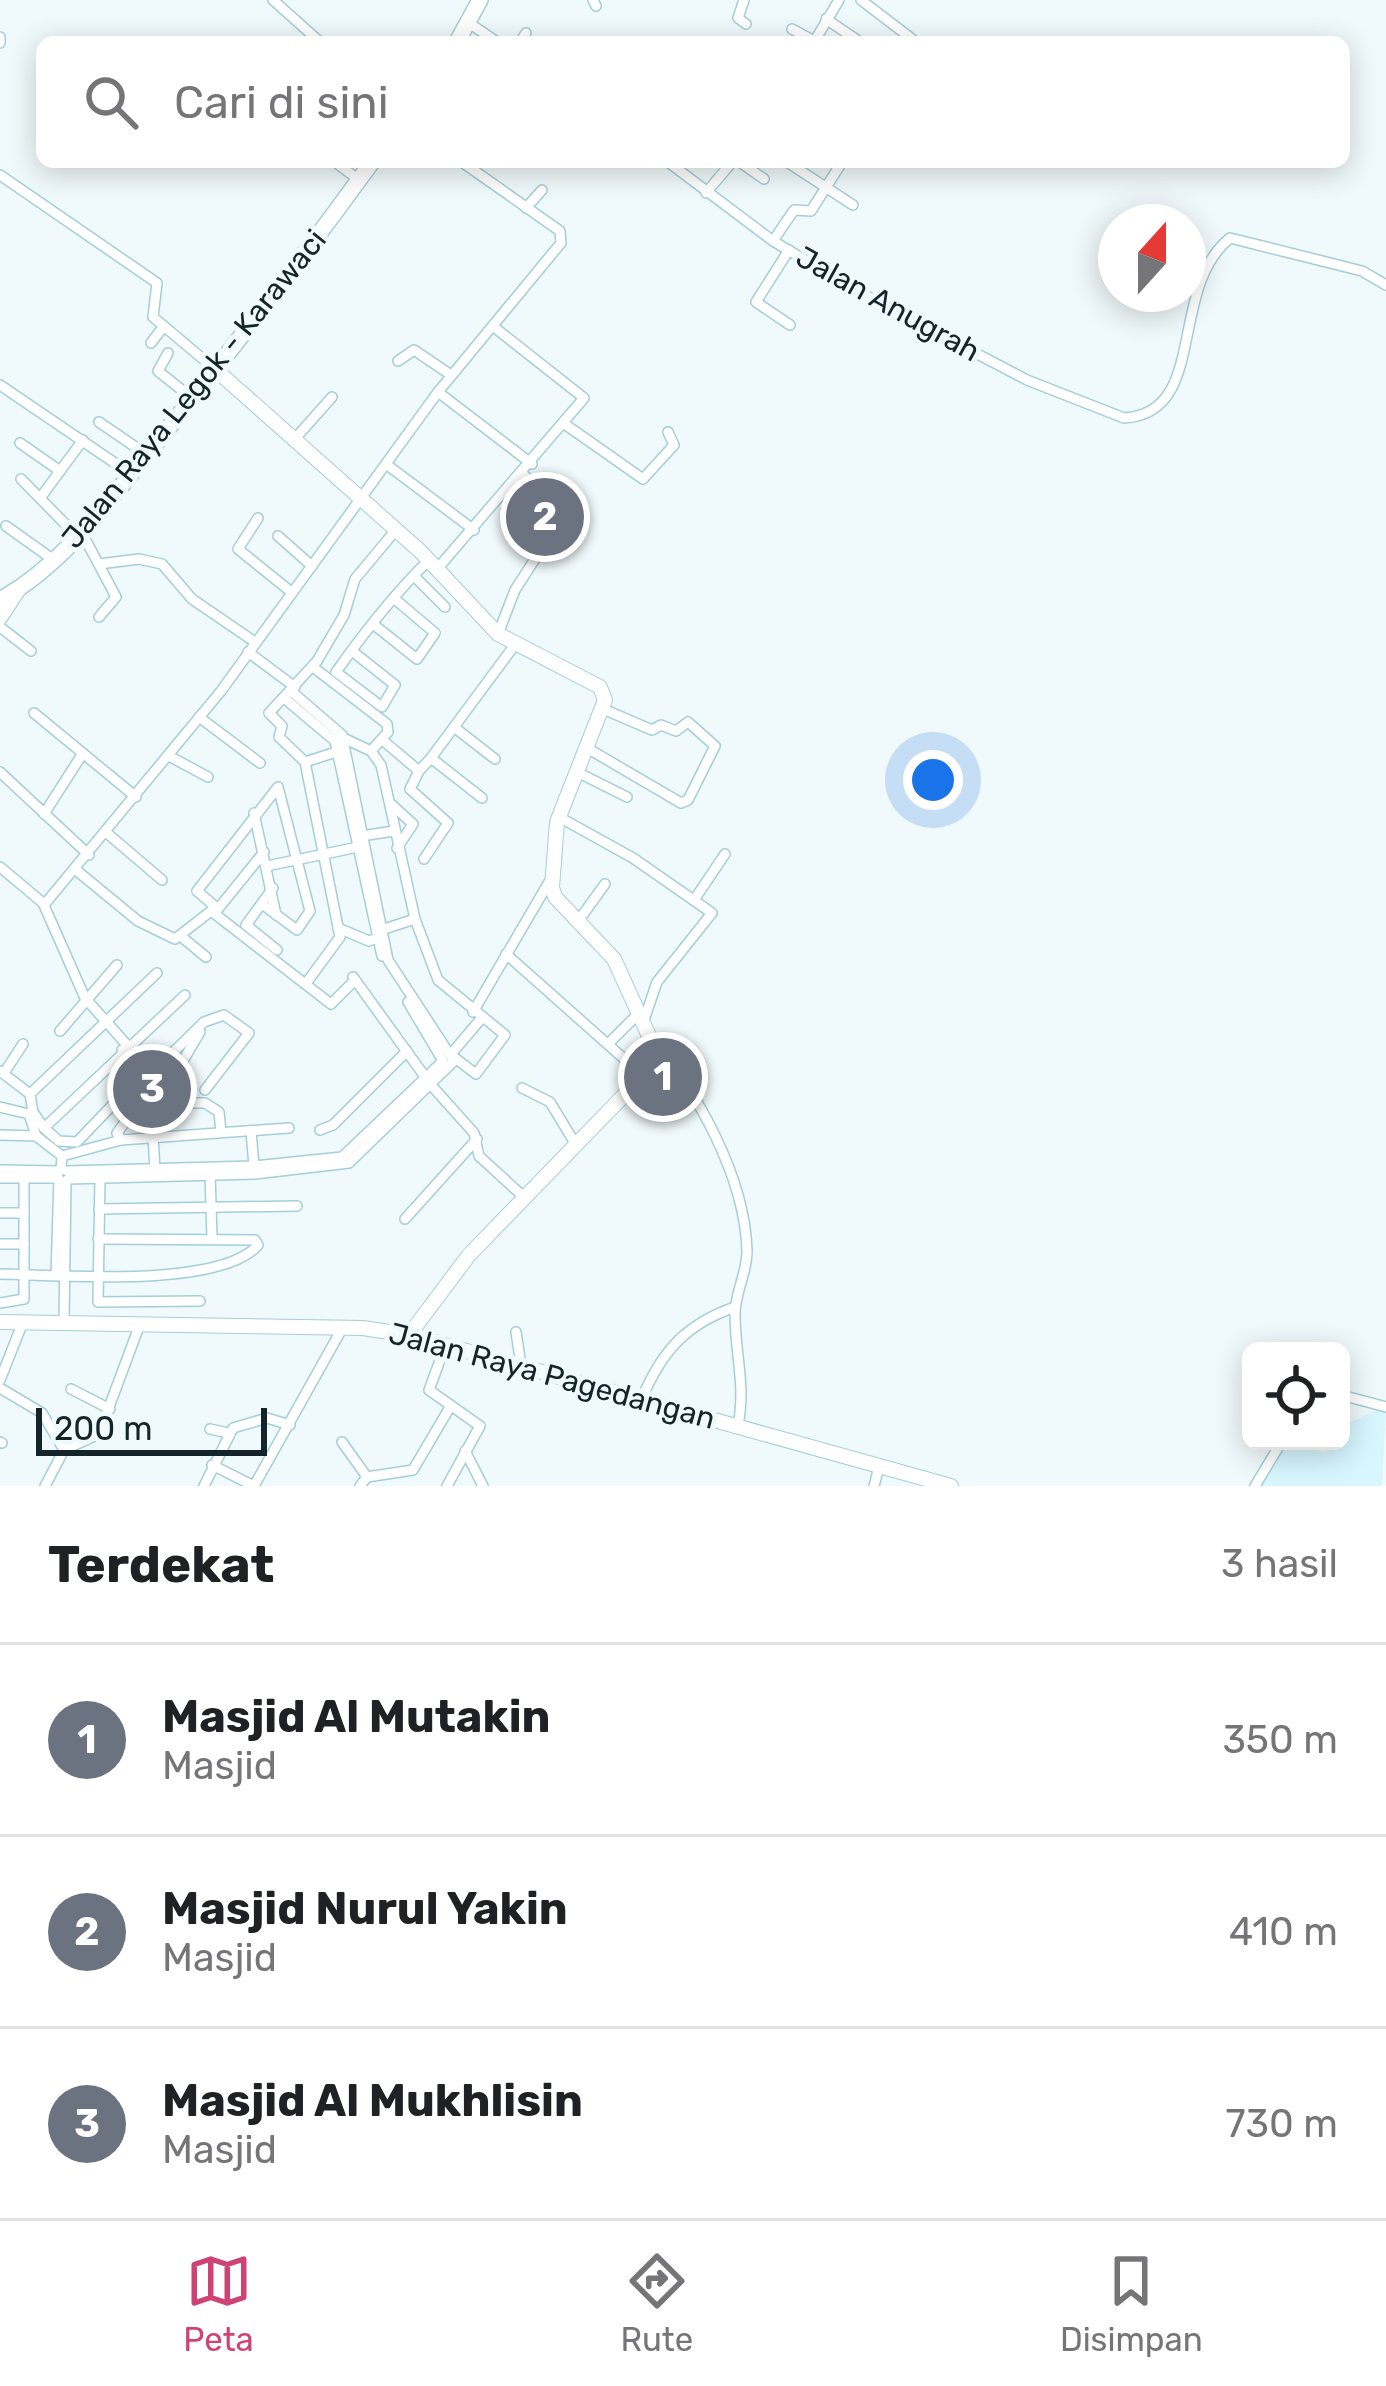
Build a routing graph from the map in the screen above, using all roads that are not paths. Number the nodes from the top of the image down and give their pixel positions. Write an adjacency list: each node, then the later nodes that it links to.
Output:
1 (273, 0): 10 (street)
2 (480, 0): 7 (main road)
3 (744, 0): 8 (street)
4 (838, 0): 6 (street)
5 (861, 0): 16 (street)
6 (826, 19): 14 (street); 15 (street)
7 (469, 23): 11 (main road); 12 (street)
8 (746, 24)
9 (792, 29): 13 (street)
10 (313, 36)
11 (461, 36)
12 (488, 36)
13 (804, 36)
14 (817, 36)
15 (851, 36)
16 (908, 36)
17 (343, 168): 26 (street)
18 (367, 168): 26 (main road, Jalan Raya Legok - Karawaci)
19 (470, 168): 32 (street)
20 (675, 168): 30 (street, Jalan Anugrah)
21 (729, 168): 30 (street)
22 (745, 168): 27 (street)
23 (797, 168): 28 (street)
24 (839, 168): 28 (street)
25 (0, 175): 37 (street)
26 (359, 179): 42 (main road, Jalan Raya Legok - Karawaci)
27 (764, 179)
28 (827, 188): 31 (street); 33 (street)
29 (542, 190): 32 (street)
30 (706, 193): 33 (street, Jalan Anugrah)
31 (853, 205)
32 (526, 208): 38 (street)
33 (773, 241): 34 (street, Jalan Anugrah)
34 (789, 250): 35 (street, Jalan Anugrah); 36 (street)
35 (1386, 285)
36 (790, 325)
37 (164, 326): 39 (street); 42 (street)
38 (494, 327): 43 (street); 49 (street)
39 (151, 343)
40 (168, 352): 47 (street)
41 (398, 361): 43 (street)
42 (216, 370): 47 (main road, Jalan Raya Legok - Karawaci); 52 (street)
43 (451, 375): 45 (street)
44 (0, 385): 51 (street)
45 (438, 392): 55 (street); 56 (street)
46 (332, 397): 52 (street)
47 (193, 399): 54 (main road, Jalan Raya Legok - Karawaci)
48 (99, 422): 54 (street)
49 (566, 425): 50 (street); 56 (street)
50 (668, 432)
51 (82, 440): 57 (street); 58 (street)
52 (293, 441): 62 (street)
53 (20, 443): 57 (street)
54 (147, 455): 58 (main road, Jalan Raya Legok - Karawaci)
55 (386, 464): 62 (street); 65 (street)
56 (532, 464): 59 (street)
57 (59, 472): 61 (street)
58 (131, 474): 67 (main road, Jalan Raya Legok - Karawaci)
59 (524, 474): 65 (street); 82 (street)
60 (21, 478): 61 (street)
61 (41, 497): 67 (street)
62 (360, 500): 66 (street); 72 (street)
63 (258, 518): 75 (street)
64 (6, 526): 69 (street)
65 (474, 530): 71 (street)
66 (395, 531): 71 (street); 87 (street)
67 (80, 535): 69 (main road, Jalan Raya Legok - Karawaci); 70 (street)
68 (278, 536): 72 (street)
69 (55, 561): 74 (main road, Jalan Raya Legok - Karawaci)
70 (99, 564): 79 (street); 84 (street)
71 (434, 564): 73 (street); 82 (street)
72 (312, 566): 75 (street)
73 (414, 576): 77 (street); 78 (street)
74 (20, 590): 76 (main road, Jalan Raya Legok - Karawaci); 80 (street)
75 (290, 591): 84 (street)
76 (0, 600)
77 (396, 600): 81 (street); 81 (street)
78 (445, 607)
79 (99, 617)
80 (0, 622): 85 (street)
81 (373, 624): 86 (street)
82 (498, 634): 83 (street)
83 (514, 646): 89 (street); 92 (street)
84 (251, 647): 88 (street); 91 (street)
85 (31, 651)
86 (352, 651): 86 (street)
87 (313, 667): 88 (street); 97 (street)
88 (290, 692): 93 (street); 102 (street)
89 (603, 709): 95 (street); 95 (street)
90 (34, 713): 98 (street)
91 (199, 717): 99 (street); 103 (street)
92 (454, 727): 100 (street); 101 (street)
93 (337, 736): 96 (street); 97 (street)
94 (386, 743): 104 (street)
95 (587, 748): 106 (street)
96 (342, 750): 102 (street); 117 (street)
97 (371, 752): 111 (street)
98 (82, 753): 109 (street); 113 (street)
99 (170, 755): 107 (street); 109 (street)
100 (431, 758): 104 (street); 110 (street)
101 (495, 759)
102 (305, 762): 120 (street)
103 (260, 764)
104 (418, 771): 123 (street)
105 (0, 772): 113 (street)
106 (577, 772): 108 (street); 114 (street)
107 (208, 777)
108 (627, 796)
109 (136, 797): 116 (street)
110 (482, 798)
111 (391, 804): 115 (street); 118 (street)
112 (254, 813): 119 (street); 119 (street); 124 (street)
113 (44, 814): 122 (street)
114 (559, 817): 128 (street); 132 (street)
115 (394, 831): 117 (street); 118 (street)
116 (107, 834): 122 (street); 129 (street)
117 (360, 844): 120 (street); 139 (street)
118 (398, 848): 136 (street)
119 (264, 852): 125 (street)
120 (322, 854): 124 (street); 138 (street)
121 (725, 854): 132 (street)
122 (89, 855): 127 (street)
123 (424, 859)
124 (296, 860): 125 (street); 135 (street)
125 (267, 866): 131 (street)
126 (0, 867): 134 (street)
127 (76, 870): 134 (street); 140 (street)
128 (552, 877): 137 (street); 142 (street)
129 (163, 880)
130 (605, 884): 137 (street)
131 (273, 888): 133 (street); 135 (street)
132 (694, 900): 152 (street)
133 (262, 904): 135 (street); 141 (street)
134 (44, 905): 148 (street)
135 (276, 915)
136 (415, 919): 139 (street); 149 (street)
137 (579, 920): 152 (street)
138 (338, 928): 139 (street); 146 (street)
139 (378, 933): 158 (street); 163 (street)
140 (183, 938): 143 (street); 146 (street)
141 (278, 950)
142 (506, 954): 149 (street); 155 (street)
143 (206, 957)
144 (117, 965): 148 (street)
145 (157, 973): 150 (street)
146 (307, 982): 157 (street)
147 (184, 994): 156 (street)
148 (85, 998): 150 (street); 153 (street)
149 (477, 1016): 158 (street); 158 (street)
150 (103, 1020): 156 (street); 166 (street)
151 (204, 1022): 159 (street); 162 (street); 165 (street)
152 (643, 1024): 155 (street); 161 (street); 203 (street)
153 (60, 1031)
154 (23, 1044): 160 (street)
155 (608, 1044): 161 (street)
156 (124, 1047): 159 (street); 171 (street)
157 (407, 1051): 163 (street); 169 (street)
158 (454, 1056): 163 (street)
159 (146, 1071): 171 (street)
160 (2, 1072): 166 (street)
161 (640, 1073): 177 (street)
162 (174, 1076)
163 (429, 1082): 176 (street); 179 (street); 181 (street)
164 (522, 1088): 177 (street)
165 (205, 1090)
166 (30, 1094): 171 (street)
167 (0, 1106): 171 (street)
168 (289, 1128): 170 (street)
169 (320, 1130)
170 (251, 1131): 172 (street); 179 (street)
171 (40, 1132): 173 (street); 178 (street)
172 (220, 1132): 174 (street); 175 (street)
173 (0, 1135)
174 (153, 1137): 175 (street); 180 (street)
175 (121, 1139): 178 (street)
176 (477, 1139): 186 (street); 192 (street)
177 (576, 1144): 186 (street)
178 (62, 1156): 183 (street)
179 (254, 1166): 181 (street)
180 (155, 1169): 181 (street); 183 (street)
181 (210, 1171): 185 (street); 188 (street)
182 (0, 1174): 183 (street); 184 (street)
183 (63, 1176): 184 (street); 185 (street); 199 (street)
184 (24, 1178): 191 (street)
185 (100, 1178): 189 (street)
186 (526, 1198): 210 (street)
187 (297, 1206): 188 (street)
188 (211, 1208): 189 (street); 193 (street)
189 (99, 1210): 194 (street)
190 (0, 1213): 191 (street)
191 (24, 1213): 196 (street)
192 (406, 1219)
193 (212, 1238): 194 (street); 200 (street)
194 (98, 1239): 200 (street)
195 (0, 1244): 196 (street)
196 (23, 1244): 198 (street)
197 (0, 1274): 198 (street)
198 (23, 1275): 199 (street); 202 (street)
199 (61, 1275): 200 (street); 207 (street)
200 (97, 1276): 201 (street)
201 (200, 1300)
202 (0, 1303)
203 (735, 1307): 216 (street); 221 (street)
204 (142, 1321): 207 (street, Jalan Raya Pagedangan); 208 (street, Jalan Raya Pagedangan); 219 (street)
205 (0, 1322): 206 (street, Jalan Raya Pagedangan)
206 (23, 1322): 207 (street, Jalan Raya Pagedangan); 213 (street)
207 (64, 1322)
208 (343, 1327): 210 (street, Jalan Raya Pagedangan); 220 (street)
209 (516, 1332): 212 (street)
210 (410, 1335): 211 (street, Jalan Raya Pagedangan)
211 (446, 1344): 212 (street, Jalan Raya Pagedangan); 217 (street)
212 (521, 1365): 216 (street, Jalan Raya Pagedangan)
213 (0, 1384): 225 (street)
214 (70, 1389): 219 (street)
215 (1350, 1397): 218 (street)
216 (641, 1398): 221 (street, Jalan Raya Pagedangan)
217 (450, 1407): 227 (street); 230 (street)
218 (1386, 1407)
219 (110, 1408): 225 (street)
220 (290, 1424): 223 (street); 228 (street)
221 (737, 1425): 229 (street, Jalan Raya Pagedangan)
222 (211, 1429): 223 (street)
223 (228, 1433): 228 (street)
224 (342, 1442): 230 (street)
225 (64, 1450): 231 (street)
226 (1277, 1450): 237 (street)
227 (465, 1451): 233 (street); 234 (street)
228 (212, 1465): 232 (street)
229 (879, 1467): 235 (street); 236 (street, Jalan Raya Pagedangan)
230 (363, 1482)
231 (45, 1486)
232 (204, 1486)
233 (447, 1486)
234 (483, 1486)
235 (874, 1486)
236 (951, 1486)
237 (1256, 1486)

